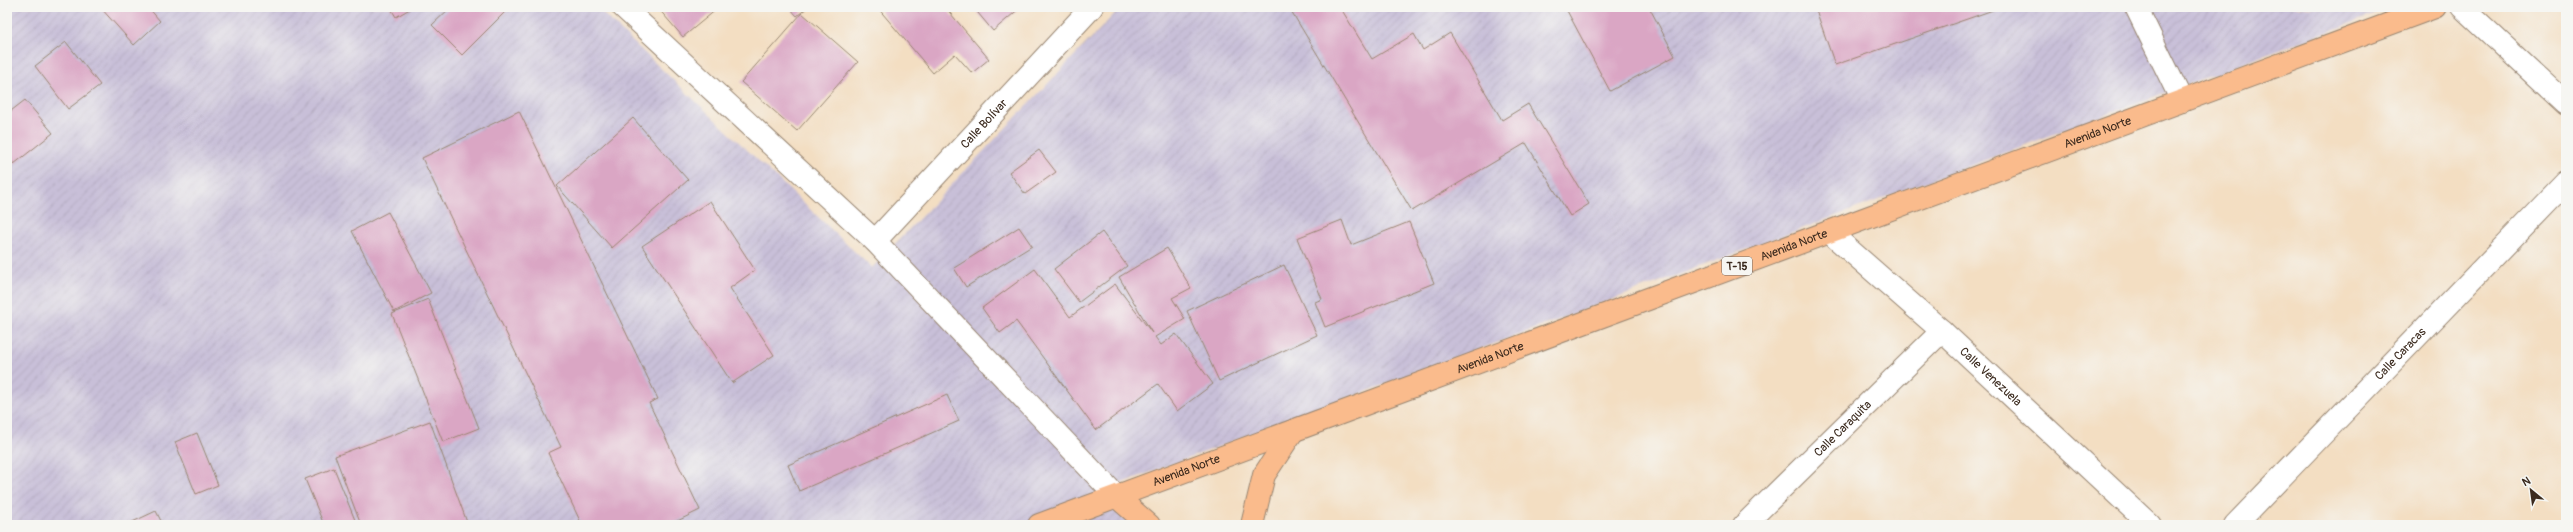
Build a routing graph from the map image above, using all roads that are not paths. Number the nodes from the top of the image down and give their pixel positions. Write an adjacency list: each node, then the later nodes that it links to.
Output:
1 (623, 7): 10 (street)
2 (1092, 7): 10 (street, Calle Bolívar)
3 (2136, 7): 6 (street)
4 (2436, 7): 6 (main road, Avenida Norte / T-15)
5 (2462, 7): 7 (street)
6 (2182, 101): 9 (main road, Avenida Norte / T-15)
7 (2566, 104)
8 (2566, 182): 19 (street, Calle Caracas)
9 (1829, 232): 11 (street, Calle Venezuela); 12 (main road, Avenida Norte / T-15)
10 (875, 240): 13 (street)
11 (1942, 331): 17 (street, Calle Caraquita); 18 (street, Calle Venezuela)
12 (1293, 431): 13 (main road, Avenida Norte / T-15); 16 (main road)
13 (1117, 497): 14 (main road, Avenida Norte / T-15); 15 (main road)
14 (1039, 525)
15 (1149, 525)
16 (1252, 525)
17 (1744, 525)
18 (2150, 525)
19 (2235, 525)

